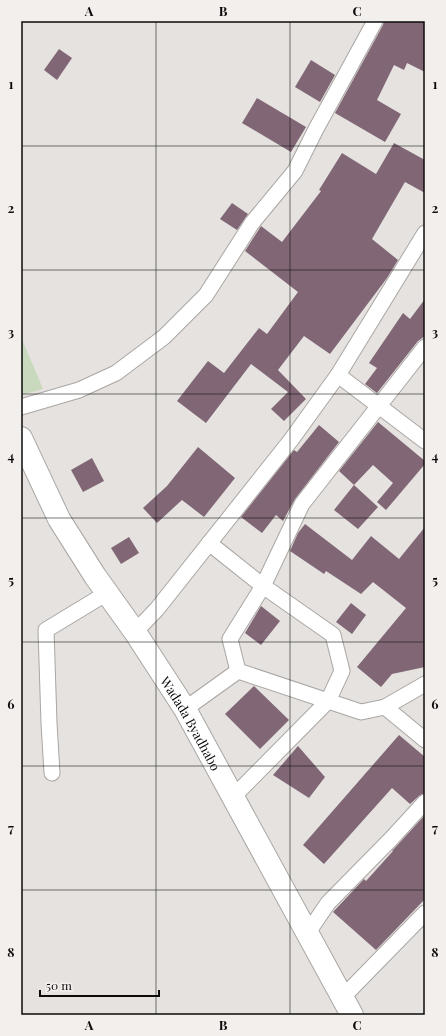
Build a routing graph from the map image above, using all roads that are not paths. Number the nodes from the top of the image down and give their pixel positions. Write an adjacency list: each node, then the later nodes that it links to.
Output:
1 (375, 21): 6 (street)
2 (425, 234): 4 (street)
3 (425, 347): 5 (street)
4 (338, 375): 5 (street); 9 (street)
5 (379, 406): 8 (street); 10 (street)
6 (21, 407)
7 (21, 438): 11 (main road, Wadada Byadhabo)
8 (425, 442)
9 (209, 543): 10 (street); 12 (street)
10 (263, 586): 13 (street); 15 (street)
11 (107, 593): 12 (main road, Wadada Byadhabo); 19 (street)
12 (135, 632): 17 (main road, Wadada Byadhabo)
13 (238, 671): 15 (street); 17 (street)
14 (425, 684): 16 (street)
15 (328, 701): 16 (street); 20 (street)
16 (385, 707): 18 (street)
17 (185, 709): 20 (main road, Wadada Byadhabo)
18 (425, 740)
19 (52, 773)
20 (233, 797): 23 (main road, Wadada Byadhabo)
21 (425, 802): 23 (street)
22 (425, 913): 24 (street)
23 (306, 934): 24 (main road, Wadada Byadhabo)
24 (347, 1007)

